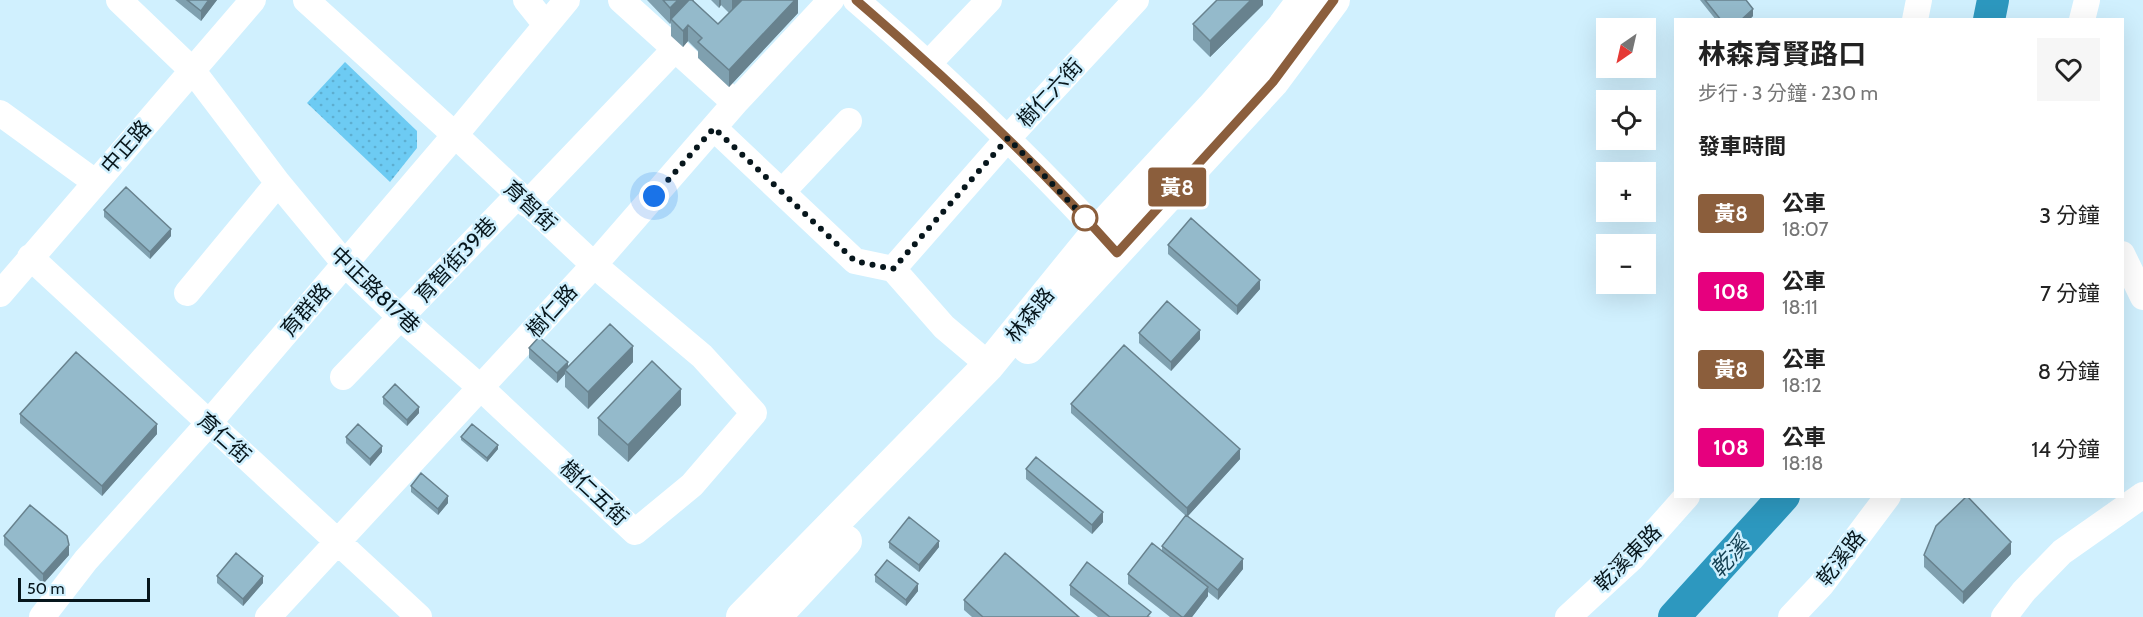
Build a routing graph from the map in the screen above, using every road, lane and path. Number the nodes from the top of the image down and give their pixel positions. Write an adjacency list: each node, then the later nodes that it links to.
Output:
1 (119, 0): 20 (street, 中正路817巷)
2 (254, 0): 20 (street, 中正路)
3 (306, 0): 25 (street, 育智街)
4 (526, 0): 17 (street)
5 (567, 0): 17 (street, 育群路)
6 (621, 0): 18 (street)
7 (831, 0): 21 (street, 樹仁路)
8 (856, 0): 19 (street)
9 (989, 0): 19 (street)
10 (1136, 0): 26 (street, 樹仁六街)
11 (1303, 0): 31 (main road, 林森路)
12 (1334, 0): 31 (main road, 林森路)
13 (1918, 0): 15 (street)
14 (2087, 0): 16 (street)
15 (1915, 18)
16 (2082, 18)
17 (546, 25): 25 (street, 育群路)
18 (675, 49): 21 (street); 30 (street, 育智街39巷)
19 (929, 63): 26 (street)
20 (193, 71): 27 (street, 中正路); 28 (street, 中正路817巷)
21 (735, 104): 24 (street, 樹仁路)
22 (0, 113): 27 (street)
23 (849, 120): 29 (street)
24 (714, 128): 29 (street); 35 (street, 樹仁路)
25 (455, 135): 30 (street, 育智街); 34 (street, 育群路)
26 (1008, 138): 31 (street); 36 (street, 樹仁六街)
27 (95, 182): 32 (street, 中正路)
28 (278, 183): 34 (street, 中正路817巷); 38 (street)
29 (782, 192): 36 (street)
30 (523, 200): 35 (street, 育智街); 40 (street, 育智街39巷)
31 (1108, 242): 41 (main road, 林森路); 54 (main road, 林森路)
32 (30, 257): 37 (street, 中正路); 45 (street, 育仁街)
33 (2124, 258): 39 (street)
34 (345, 264): 40 (street, 中正路817巷); 45 (street, 育群路)
35 (594, 266): 43 (street, 樹仁路); 44 (street, 育智街)
36 (893, 269): 41 (street)
37 (3, 285)
38 (187, 293)
39 (2143, 297)
40 (401, 318): 42 (street, 育智街39巷); 43 (street, 中正路817巷)
41 (989, 365): 53 (main road, 林森路)
42 (343, 377)
43 (481, 388): 44 (street, 樹仁五街); 49 (street, 樹仁路)
44 (754, 413)
45 (208, 424): 49 (street, 育仁街); 50 (street, 育群路)
46 (2143, 495): 57 (street)
47 (1685, 498): 55 (street, 乾溪東路)
48 (1886, 498): 56 (street, 乾溪路)
49 (338, 541): 51 (street, 樹仁路); 52 (street, 育仁街)
50 (42, 617)
51 (268, 617)
52 (419, 617)
53 (742, 617)
54 (775, 617)
55 (1568, 617)
56 (1791, 617)
57 (2004, 617)

